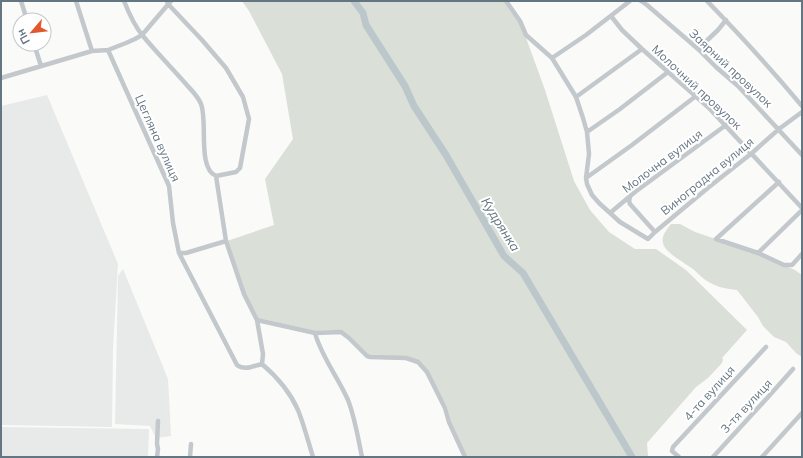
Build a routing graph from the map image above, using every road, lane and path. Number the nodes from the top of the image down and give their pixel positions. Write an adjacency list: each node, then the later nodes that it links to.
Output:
1 (21, 1): 9 (street)
2 (76, 1): 16 (street)
3 (124, 1): 12 (street)
4 (506, 1): 18 (street)
5 (630, 1): 10 (street)
6 (641, 1): 14 (street, Заярний провулок)
7 (707, 1): 11 (street)
8 (169, 2): 12 (street); 31 (street)
9 (24, 12)
10 (611, 16): 13 (street, Молочний провулок); 18 (street)
11 (726, 20): 14 (street); 24 (street)
12 (142, 35): 15 (street); 31 (street)
13 (642, 49): 20 (street, Молочний провулок); 23 (street)
14 (698, 49): 27 (street, Заярний провулок)
15 (108, 50): 16 (street); 40 (street, Цегляна вулиця)
16 (92, 51): 19 (street)
17 (37, 52): 19 (street)
18 (552, 58): 23 (street)
19 (41, 66): 21 (street)
20 (668, 72): 22 (street, Молочний провулок); 28 (street)
21 (1, 78)
22 (696, 96): 26 (street, Молочний провулок); 32 (street)
23 (576, 97): 28 (street)
24 (802, 106)
25 (802, 112): 27 (street, Виноградна вулиця)
26 (726, 125): 29 (street, Молочний провулок); 34 (street, Молочна вулиця)
27 (779, 129): 29 (street, Виноградна вулиця); 30 (street, Заярний провулок)
28 (587, 132): 32 (street)
29 (752, 153): 33 (street, Молочний провулок); 37 (street, Виноградна вулиця)
30 (802, 155)
31 (216, 176): 38 (street)
32 (586, 178): 36 (street)
33 (779, 182): 35 (street, Молочний провулок); 39 (street)
34 (630, 197): 36 (street, Молочна вулиця); 37 (street)
35 (802, 209): 39 (street)
36 (610, 213): 37 (street, Виноградна вулиця)
37 (655, 232)
38 (226, 241): 40 (street); 42 (street)
39 (758, 253): 41 (street)
40 (179, 254): 45 (street, Цегляна вулиця)
41 (802, 254)
42 (257, 320): 43 (street); 45 (street)
43 (314, 333): 53 (street); 54 (street)
44 (766, 347): 55 (street, 4-та вулиця)
45 (262, 364): 52 (street)
46 (793, 369): 56 (street, 3-тя вулиця)
47 (802, 413): 57 (street)
48 (158, 420): 50 (street)
49 (191, 444): 51 (street)
50 (158, 457)
51 (190, 457)
52 (313, 457)
53 (362, 457)
54 (465, 457)
55 (679, 457)
56 (713, 457)
57 (762, 457)

